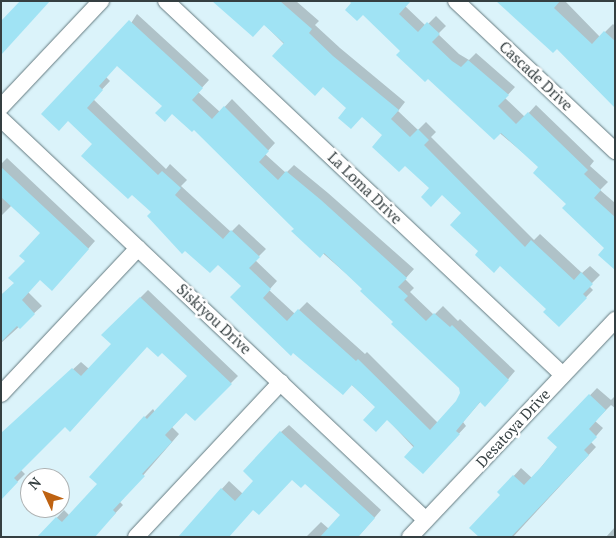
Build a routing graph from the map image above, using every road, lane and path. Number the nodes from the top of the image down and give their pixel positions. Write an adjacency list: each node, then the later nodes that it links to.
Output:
1 (100, 1): 4 (street)
2 (166, 1): 9 (street, La Loma Drive)
3 (456, 1): 6 (street, Cascade Drive)
4 (1, 107)
5 (1, 119): 7 (street, Siskiyou Drive)
6 (615, 151)
7 (138, 248): 10 (street, Siskiyou Drive); 11 (street)
8 (615, 320): 9 (street, Desatoya Drive)
9 (563, 375): 12 (street, Desatoya Drive)
10 (281, 382): 12 (street, Siskiyou Drive); 13 (street)
11 (1, 394)
12 (426, 520): 14 (street, Desatoya Drive)
13 (136, 537)
14 (410, 537)

